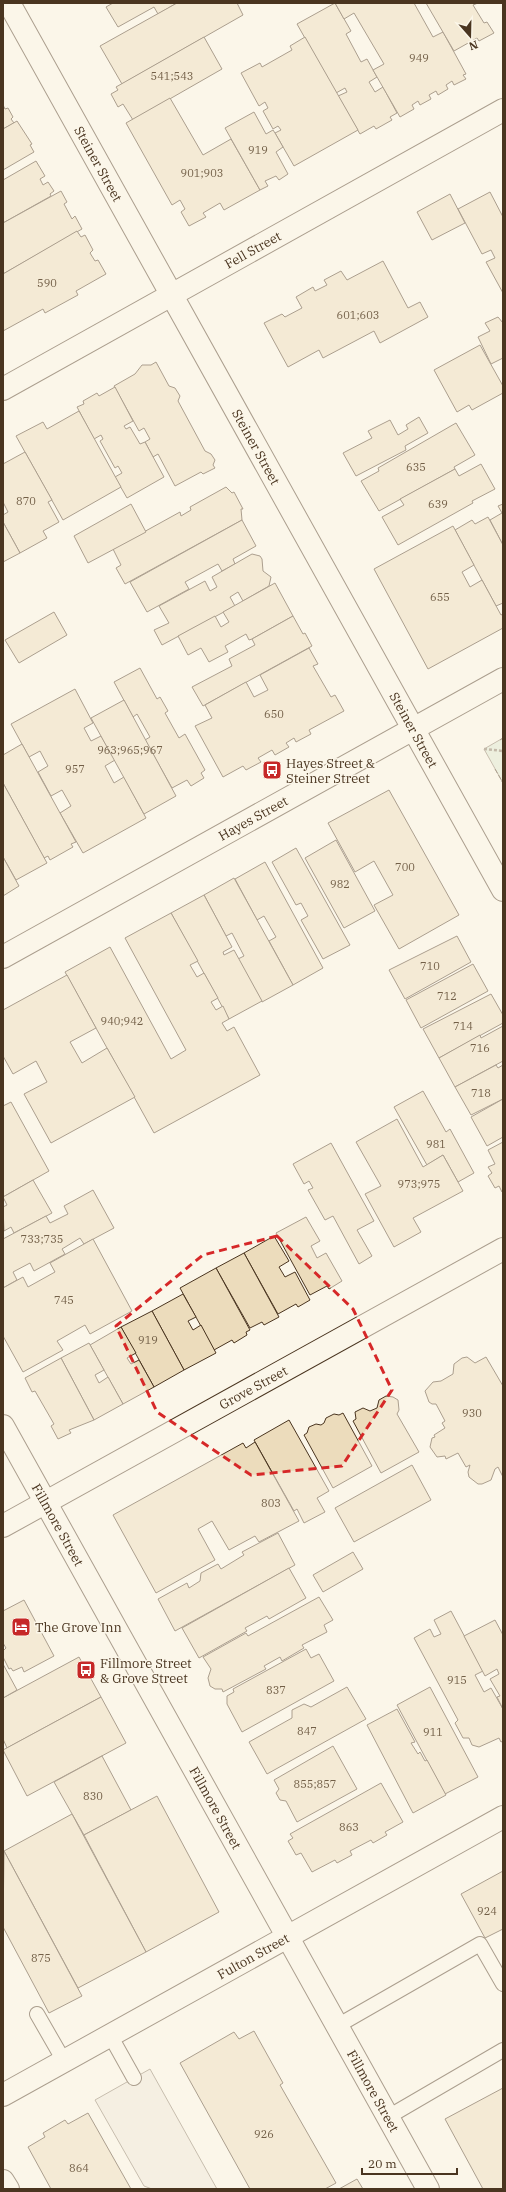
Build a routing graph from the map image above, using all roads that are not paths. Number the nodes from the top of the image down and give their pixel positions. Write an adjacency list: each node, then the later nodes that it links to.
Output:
1 (9, 3): 3 (street, Steiner Street)
2 (503, 110): 3 (street, Fell Street)
3 (172, 294): 4 (street, Fell Street); 6 (street, Steiner Street)
4 (3, 389)
5 (503, 679): 6 (street, Hayes Street)
6 (413, 729): 7 (street, Steiner Street); 8 (street, Hayes Street)
7 (503, 890)
8 (3, 957)
9 (503, 1249): 11 (street, Grove Street)
10 (3, 1426): 11 (street, Fillmore Street)
11 (46, 1503): 12 (street, Grove Street); 14 (street, Fillmore Street)
12 (3, 1526)
13 (503, 1817): 14 (street, Fulton Street)
14 (288, 1937): 17 (street, Fillmore Street); 18 (street, Fulton Street)
15 (503, 1984): 17 (lane)
16 (38, 2014): 20 (lane)
17 (337, 2026): 23 (street, Fillmore Street)
18 (110, 2035): 20 (street, Fulton Street); 21 (lane)
19 (503, 2050): 23 (lane)
20 (64, 2061): 22 (street, Fulton Street)
21 (134, 2078)
22 (3, 2095)
23 (388, 2117): 26 (street, Fillmore Street)
24 (3, 2181): 25 (street)
25 (8, 2189)
26 (428, 2189)

